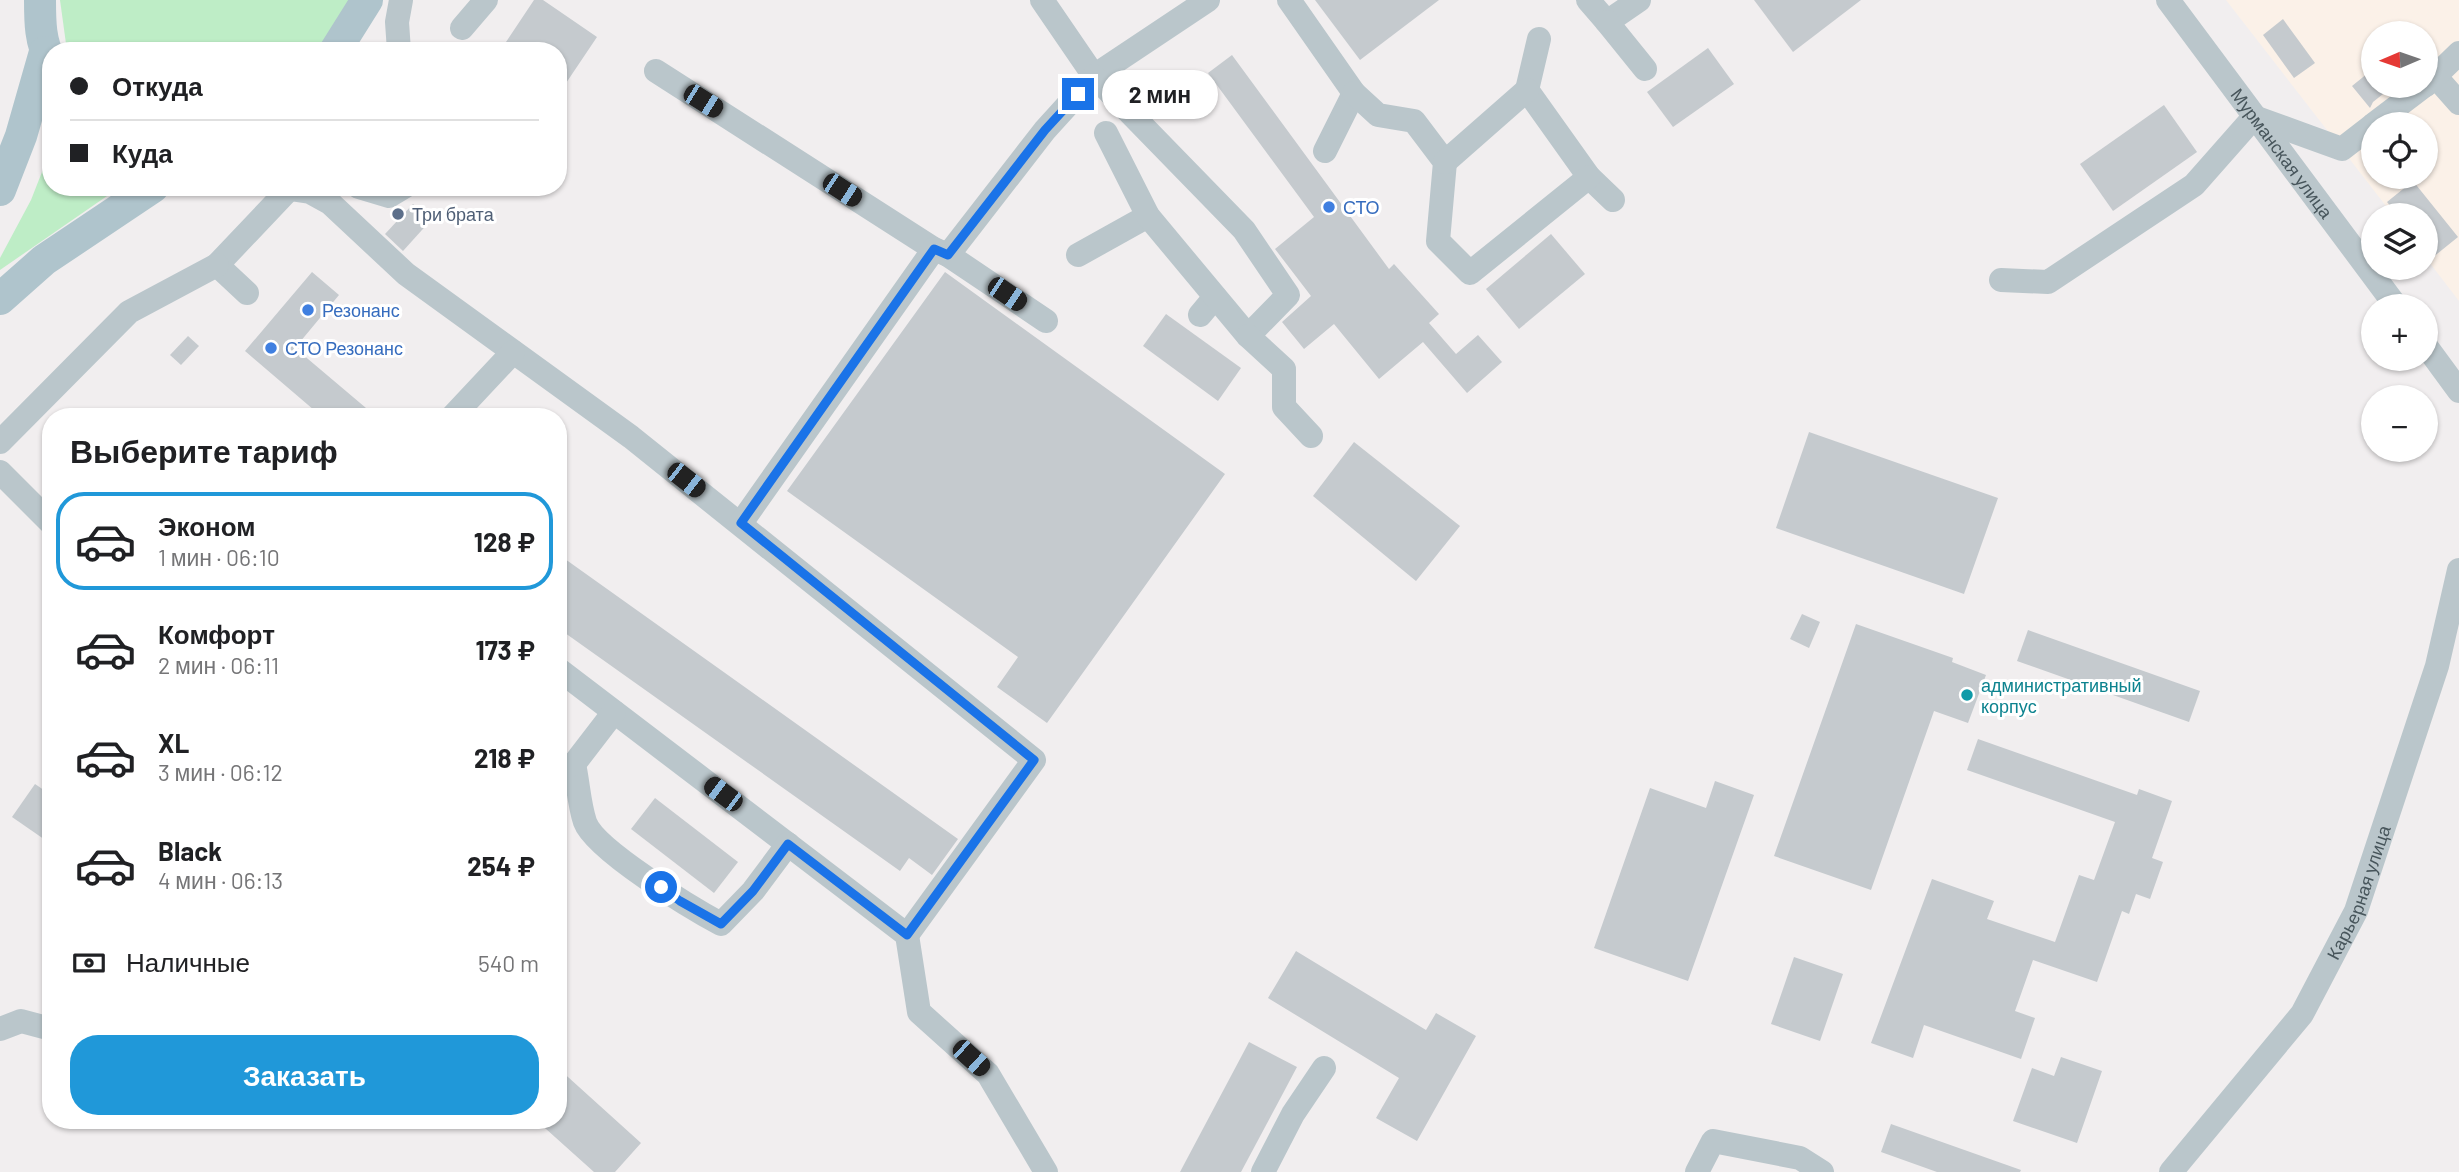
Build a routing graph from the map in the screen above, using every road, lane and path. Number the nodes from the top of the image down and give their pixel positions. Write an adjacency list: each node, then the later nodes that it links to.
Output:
1 (40, 0): 14 (main road)
2 (401, 0): 16 (street)
3 (486, 0): 12 (street)
4 (1042, 0): 22 (street)
5 (1208, 0): 22 (street)
6 (1289, 0): 25 (street)
7 (1588, 0): 11 (street)
8 (1639, 0): 11 (street)
9 (2168, 0): 29 (street, Мурманская улица)
10 (368, 2): 15 (main road)
11 (1607, 22): 18 (street)
12 (462, 28)
13 (1539, 39): 24 (street)
14 (44, 42)
15 (341, 42)
16 (398, 42)
17 (2459, 53): 20 (street)
18 (1645, 69)
19 (656, 71): 41 (street)
20 (2438, 73)
21 (42, 75): 35 (main road)
22 (1094, 76): 41 (street); 49 (street)
23 (2438, 89): 27 (street)
24 (1527, 90): 33 (street); 34 (street)
25 (1354, 93): 32 (street); 33 (street)
26 (2408, 98): 28 (street)
27 (2459, 103)
28 (2390, 112)
29 (2254, 117): 31 (street); 44 (street); 46 (street, Мурманская улица)
30 (1106, 133): 40 (street)
31 (2361, 134)
32 (1325, 151)
33 (1445, 162): 34 (street)
34 (1589, 177): 39 (street)
35 (0, 190)
36 (140, 196): 47 (main road)
37 (283, 196): 43 (street)
38 (317, 196): 50 (street)
39 (1614, 200)
40 (1148, 216): 42 (street); 49 (street)
41 (941, 252): 48 (street); 58 (street)
42 (1078, 255)
43 (217, 265): 45 (street); 55 (street)
44 (2001, 280)
45 (247, 293)
46 (2387, 294)
47 (0, 299)
48 (1046, 321)
49 (1248, 336): 54 (street)
50 (513, 352): 53 (street); 58 (street)
51 (2438, 362): 52 (street)
52 (2459, 391)
53 (460, 408)
54 (1311, 436)
55 (0, 442)
56 (0, 472): 57 (street)
57 (42, 514)
58 (741, 523): 65 (street)
59 (2459, 570): 73 (street, Карьерная улица)
60 (567, 676): 61 (street)
61 (614, 712): 62 (street); 64 (street)
62 (567, 764)
63 (567, 768): 64 (street)
64 (788, 844): 65 (street)
65 (907, 935): 69 (street)
66 (42, 1027): 67 (street)
67 (0, 1029)
68 (1324, 1068): 70 (street)
69 (1046, 1172)
70 (1263, 1172)
71 (1697, 1172): 72 (street)
72 (1822, 1172)
73 (2171, 1172)

